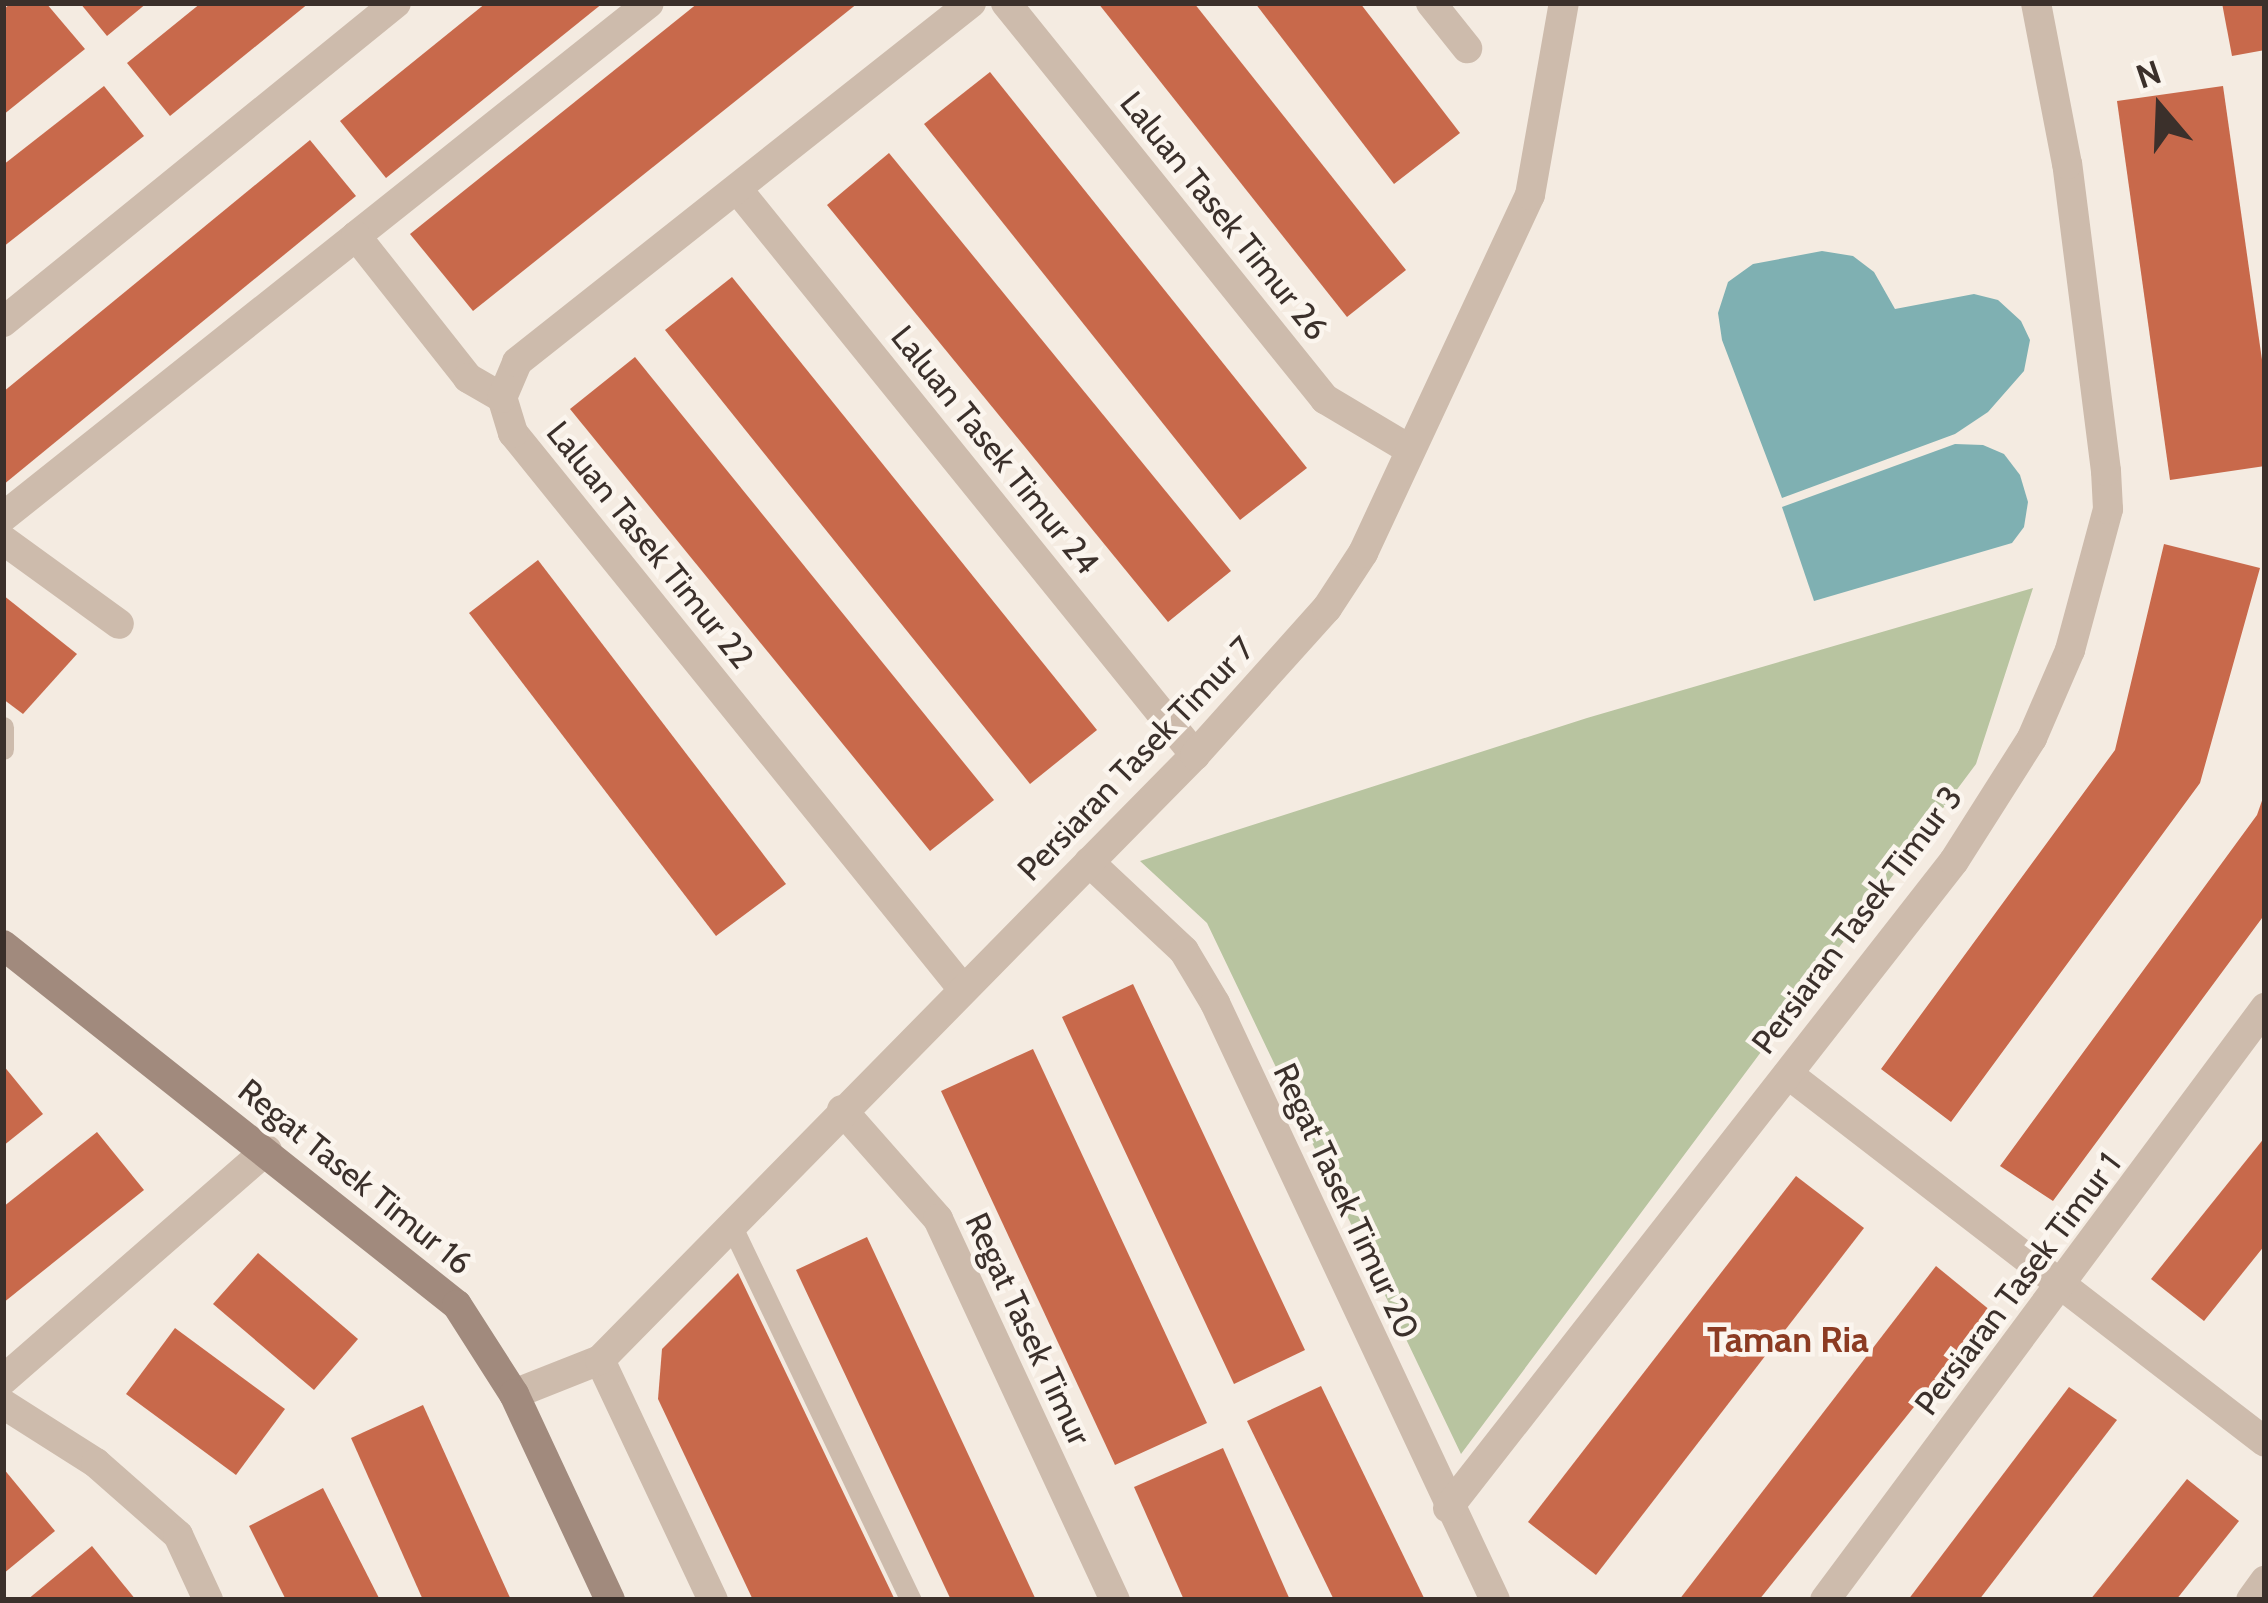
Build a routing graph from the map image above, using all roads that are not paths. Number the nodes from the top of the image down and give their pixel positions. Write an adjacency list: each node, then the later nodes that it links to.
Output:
1 (396, 3): 11 (street)
2 (649, 3): 10 (street)
3 (971, 3): 9 (street)
4 (1006, 3): 13 (street, Laluan Tasek Timur 26)
5 (1431, 3): 8 (street)
6 (1564, 3): 13 (street, Persiaran Tasek Timur 7)
7 (2036, 3): 24 (street, Persiaran Tasek Timur 3)
8 (1467, 48)
9 (738, 190): 12 (street); 19 (street, Laluan Tasek Timur 24)
10 (356, 236): 12 (street); 14 (street)
11 (3, 322)
12 (502, 398): 22 (street, Laluan Tasek Timur 22)
13 (1409, 448): 19 (street, Persiaran Tasek Timur 7)
14 (3, 517)
15 (3, 540): 16 (street)
16 (119, 624)
17 (3, 727): 18 (lane)
18 (3, 749)
19 (1195, 755): 20 (street, Persiaran Tasek Timur 7)
20 (1089, 862): 22 (street, Persiaran Tasek Timur 7); 34 (street, Regat Tasek Timur 20)
21 (4, 946): 26 (street, Regat Tasek Timur 16)
22 (962, 988): 25 (street, Persiaran Tasek Timur 7)
23 (2265, 1008): 28 (street, Persiaran Tasek Timur 1)
24 (1788, 1074): 28 (street); 34 (street, Persiaran Tasek Timur 3)
25 (842, 1110): 27 (street, Persiaran Tasek Timur 7); 40 (street, Regat Tasek Timur)
26 (267, 1150): 30 (street); 31 (street, Regat Tasek Timur 16)
27 (732, 1226): 29 (street, Persiaran Tasek Timur 7); 39 (lane)
28 (2062, 1288): 33 (street); 42 (street, Persiaran Tasek Timur 1)
29 (600, 1360): 31 (street, Persiaran Tasek Timur 7); 38 (street)
30 (3, 1380)
31 (514, 1394): 37 (street, Regat Tasek Timur 16)
32 (3, 1403): 36 (street)
33 (2265, 1442)
34 (1448, 1508): 41 (street, Regat Tasek Timur 20)
35 (2265, 1581): 43 (street)
36 (208, 1600)
37 (610, 1600)
38 (712, 1600)
39 (911, 1600)
40 (1115, 1600)
41 (1495, 1600)
42 (1826, 1600)
43 (2251, 1600)

